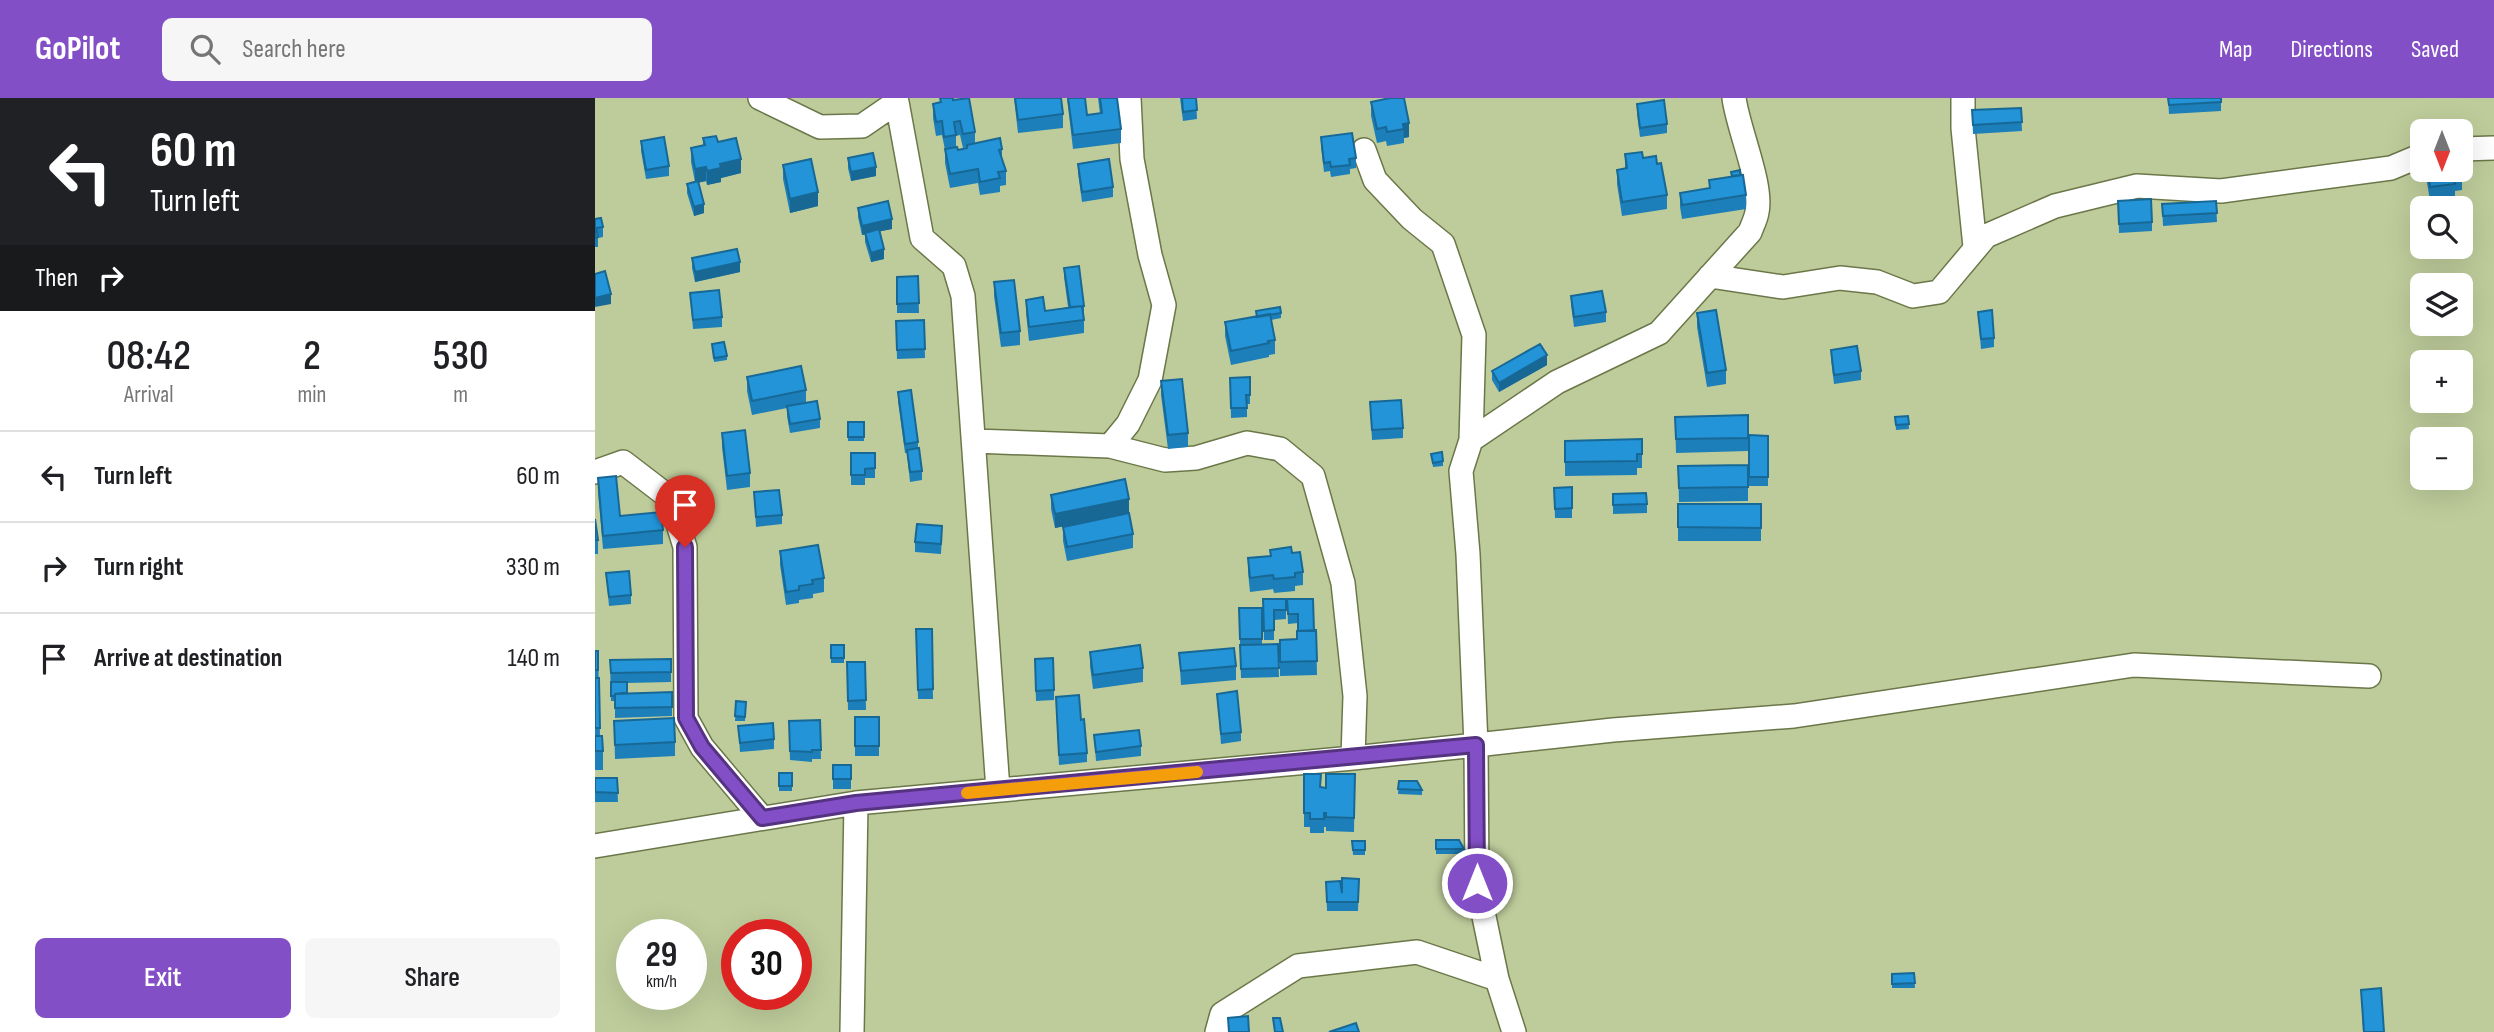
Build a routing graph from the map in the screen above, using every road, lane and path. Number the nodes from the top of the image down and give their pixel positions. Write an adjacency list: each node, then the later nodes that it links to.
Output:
1 (760, 98): 12 (street)
2 (1129, 98): 13 (street)
3 (1734, 98): 10 (street)
4 (1963, 98): 9 (street)
5 (2494, 148): 6 (street)
6 (2473, 149)
7 (1364, 150): 11 (street)
8 (2410, 160): 9 (street)
9 (1975, 247): 10 (street)
10 (1710, 275): 11 (street)
11 (1471, 439): 16 (street)
12 (974, 441): 13 (street); 18 (street)
13 (1110, 446): 17 (street)
14 (595, 471): 20 (street)
15 (2369, 676): 16 (street)
16 (1476, 745): 17 (street); 22 (street)
17 (1353, 758): 18 (street)
18 (998, 790): 19 (street)
19 (856, 803): 20 (street); 23 (street)
20 (762, 818): 21 (street)
21 (595, 846)
22 (1497, 979): 24 (street); 25 (street)
23 (852, 1032)
24 (1217, 1032)
25 (1514, 1032)

